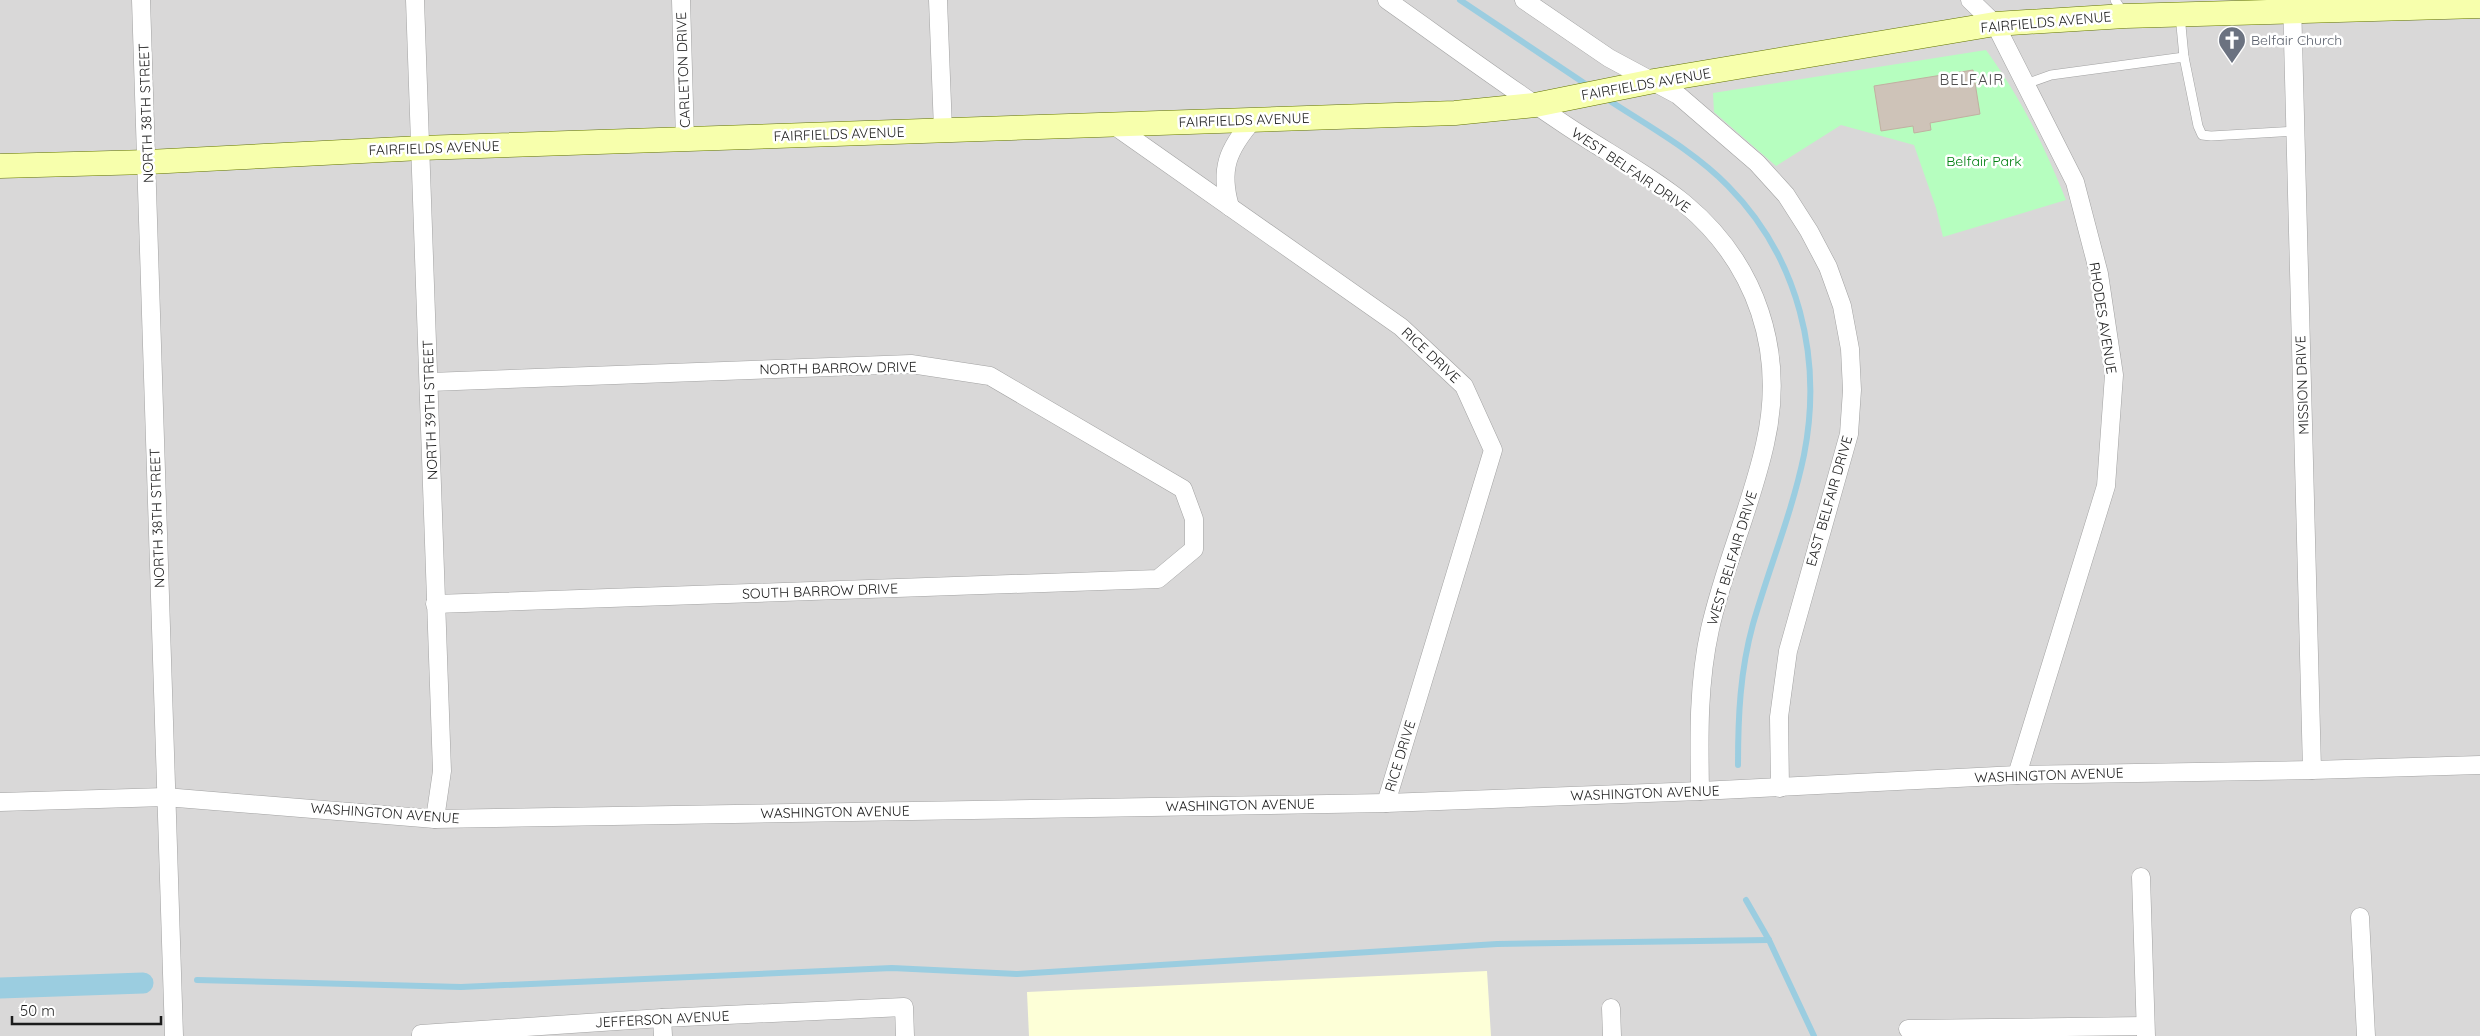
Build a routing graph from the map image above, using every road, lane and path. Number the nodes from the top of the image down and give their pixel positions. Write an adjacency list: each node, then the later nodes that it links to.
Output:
1 (142, 0): 24 (street, NORTH 38TH STREET)
2 (416, 0): 23 (street, NORTH 39TH STREET)
3 (681, 0): 22 (street, CARLETON DRIVE)
4 (938, 0): 20 (street)
5 (1387, 0): 17 (street, WEST BELFAIR DRIVE)
6 (1524, 0): 15 (street, EAST BELFAIR DRIVE)
7 (1970, 0): 13 (street, RHODES AVENUE)
8 (2408, 4): 9 (street, FAIRFIELDS AVENUE); 10 (street, FAIRFIELDS AVENUE)
9 (2292, 5): 12 (street, FAIRFIELDS AVENUE); 21 (street, MISSION DRIVE)
10 (2480, 6)
11 (2120, 8): 12 (street, FAIRFIELDS AVENUE); 13 (street, FAIRFIELDS AVENUE)
12 (2180, 14): 14 (lane)
13 (1995, 24): 15 (street, FAIRFIELDS AVENUE); 16 (street, RHODES AVENUE)
14 (2184, 57): 16 (lane); 21 (lane)
15 (1654, 81): 17 (street, FAIRFIELDS AVENUE); 33 (street, EAST BELFAIR DRIVE)
16 (2026, 84): 32 (street, RHODES AVENUE)
17 (1545, 103): 18 (street, FAIRFIELDS AVENUE); 34 (street, WEST BELFAIR DRIVE)
18 (1253, 120): 19 (street, FAIRFIELDS AVENUE); 26 (street)
19 (1112, 124): 20 (street, FAIRFIELDS AVENUE); 26 (street, RICE DRIVE)
20 (943, 130): 22 (street, FAIRFIELDS AVENUE)
21 (2295, 131): 31 (street, MISSION DRIVE)
22 (685, 140): 23 (street, FAIRFIELDS AVENUE)
23 (420, 148): 24 (street, FAIRFIELDS AVENUE); 27 (street, NORTH 39TH STREET)
24 (148, 162): 25 (street, FAIRFIELDS AVENUE); 35 (street, NORTH 38TH STREET)
25 (0, 166)
26 (1230, 207): 37 (street, RICE DRIVE)
27 (430, 382): 28 (street, NORTH BARROW DRIVE); 29 (street, NORTH 39TH STREET)
28 (1194, 549): 29 (street, SOUTH BARROW DRIVE)
29 (435, 604): 38 (street, NORTH 39TH STREET)
30 (2480, 765): 31 (street, WASHINGTON AVENUE)
31 (2312, 770): 32 (street, WASHINGTON AVENUE)
32 (2017, 775): 33 (street, WASHINGTON AVENUE)
33 (1780, 788): 34 (street, WASHINGTON AVENUE)
34 (1700, 791): 37 (street, WASHINGTON AVENUE)
35 (165, 797): 36 (street, WASHINGTON AVENUE); 38 (street, WASHINGTON AVENUE); 46 (street, NORTH 38TH STREET)
36 (0, 802)
37 (1386, 803): 38 (street, WASHINGTON AVENUE)
38 (435, 819)
39 (2141, 877): 44 (street)
40 (2360, 917): 50 (street)
41 (1611, 1008): 49 (street)
42 (662, 1018): 45 (street, JEFFERSON AVENUE); 47 (street); 48 (street, JEFFERSON AVENUE)
43 (1908, 1029): 44 (street)
44 (2145, 1031)
45 (421, 1035)
46 (174, 1036)
47 (663, 1036)
48 (905, 1036)
49 (1612, 1036)
50 (2366, 1036)

